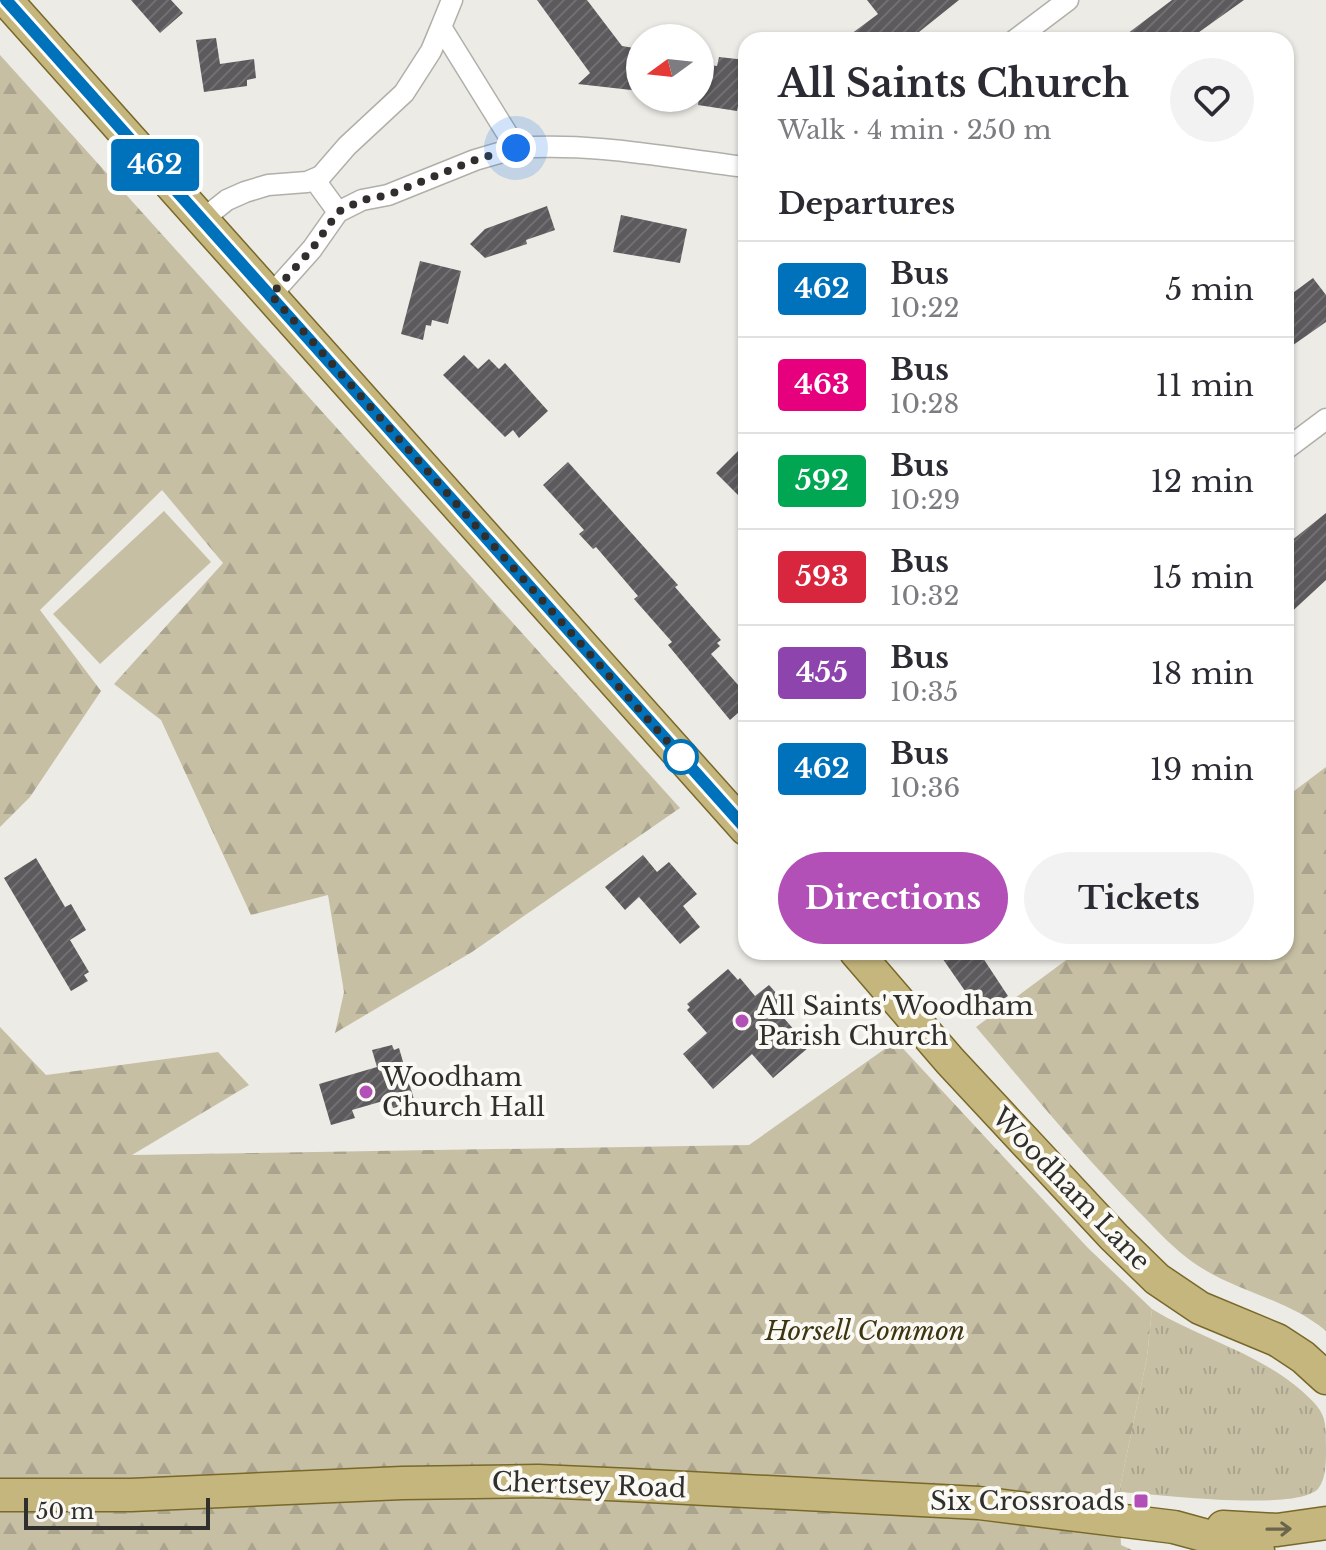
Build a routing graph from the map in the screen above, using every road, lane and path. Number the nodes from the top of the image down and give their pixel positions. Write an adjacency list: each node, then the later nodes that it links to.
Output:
1 (6, 0): 10 (main road)
2 (452, 0): 4 (street)
3 (1068, 0): 5 (street)
4 (441, 27): 6 (street); 8 (street)
5 (1026, 32)
6 (516, 148): 7 (street); 9 (street)
7 (738, 166)
8 (314, 179): 9 (street); 10 (street)
9 (338, 212): 11 (street)
10 (203, 219): 11 (main road)
11 (271, 295): 14 (main road)
12 (1326, 419): 13 (street)
13 (1294, 443)
14 (738, 820)
15 (863, 960): 16 (main road, Woodham Lane)
16 (1326, 1377)
17 (0, 1495): 19 (main road, Chertsey Road)
18 (1326, 1523): 19 (main road, Chertsey Road, one-way to 18)
19 (1176, 1528): 20 (main road, Chertsey Road)
20 (1258, 1550)

